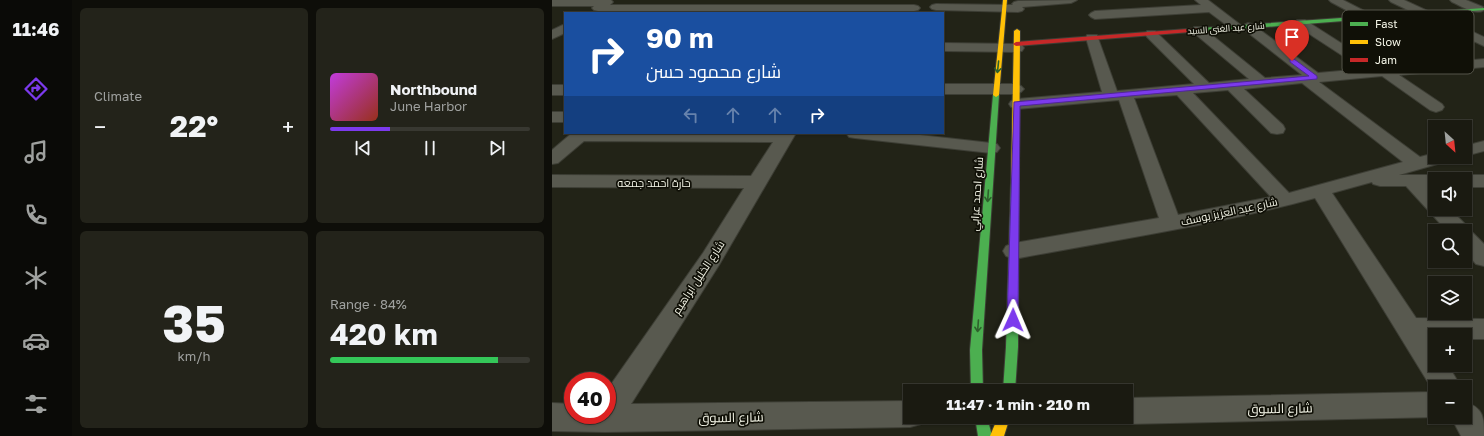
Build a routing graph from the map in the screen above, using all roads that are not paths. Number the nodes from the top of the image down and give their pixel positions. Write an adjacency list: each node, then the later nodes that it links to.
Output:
1 (740, 0): 14 (street)
2 (1071, 0): 15 (street)
3 (1201, 0): 13 (street)
4 (1335, 0): 16 (street)
5 (1395, 0): 17 (street)
6 (1456, 0): 18 (street)
7 (552, 3): 9 (street)
8 (1004, 4): 11 (street); 15 (street); 34 (street, شارع احمد عرابي)
9 (602, 6): 14 (street)
10 (868, 7): 12 (street); 14 (street)
11 (936, 7)
12 (914, 8)
13 (1211, 8): 19 (street); 22 (street)
14 (728, 10)
15 (1018, 10): 32 (street)
16 (1354, 10)
17 (1417, 10)
18 (1481, 10)
19 (1095, 15)
20 (1342, 20): 21 (street, شارع عبد الغنى السيد)
21 (1301, 23): 22 (street, شارع عبد الغنى السيد); 35 (street)
22 (1243, 27): 24 (street, شارع عبد الغنى السيد); 38 (street)
23 (564, 29): 26 (street)
24 (1198, 30): 25 (street, شارع عبد الغنى السيد); 39 (street)
25 (1151, 34): 28 (street, شارع عبد الغنى السيد); 41 (street)
26 (552, 35)
27 (1474, 37): 31 (street)
28 (1092, 38): 32 (street, شارع عبد الغنى السيد); 47 (street)
29 (552, 42): 30 (street)
30 (564, 42)
31 (1484, 42)
32 (1017, 46): 34 (street); 48 (street)
33 (944, 47): 34 (street)
34 (1000, 47): 43 (street, شارع احمد عرابي, one-way to 43)
35 (1342, 48)
36 (1357, 74): 38 (street)
37 (1384, 74): 49 (street)
38 (1310, 78): 39 (street); 62 (street)
39 (1261, 82): 40 (street)
40 (1232, 85): 41 (street); 52 (street)
41 (1205, 88): 46 (street)
42 (944, 89): 43 (street)
43 (996, 89): 48 (street); 58 (street, شارع احمد عرابي)
44 (552, 90): 45 (street)
45 (564, 90)
46 (1181, 90): 47 (street); 70 (street)
47 (1118, 95): 48 (street); 72 (street)
48 (1016, 96): 75 (street)
49 (1436, 107)
50 (552, 117): 51 (street)
51 (564, 117)
52 (1277, 129)
53 (872, 134): 56 (street)
54 (581, 135): 55 (street); 60 (street)
55 (786, 135): 67 (street, شارع الخليل ابراهيم)
56 (890, 135): 58 (street)
57 (1484, 146): 59 (street)
58 (991, 148): 80 (street, شارع احمد عرابي, one-way to 80)
59 (1472, 149)
60 (555, 154)
61 (1429, 164): 62 (street, شارع عبد العزيز يوسف)
62 (1414, 172): 63 (street); 68 (street, شارع عبد العزيز يوسف); 69 (street)
63 (1428, 178)
64 (552, 181): 67 (street, حارة احمد جمعه)
65 (1472, 181): 66 (street)
66 (1484, 181)
67 (757, 182): 82 (street, شارع الخليل ابراهيم)
68 (1320, 190): 70 (street, شارع عبد العزيز يوسف); 77 (street)
69 (1428, 194)
70 (1285, 200): 72 (street, شارع عبد العزيز يوسف)
71 (1445, 216): 73 (street)
72 (1172, 223): 75 (street, شارع عبد العزيز يوسف)
73 (1452, 224)
74 (1472, 245): 76 (street)
75 (1014, 250): 81 (street)
76 (1484, 258)
77 (1410, 328): 78 (street); 79 (street)
78 (1484, 329)
79 (1443, 380)
80 (977, 384)
81 (1009, 384)
82 (616, 402)
83 (1428, 405): 84 (street, شارع السوق)
84 (1133, 411)
85 (903, 414): 88 (street, شارع السوق)
86 (552, 417): 87 (street, شارع السوق)
87 (564, 417)
88 (616, 418)
89 (982, 424): 92 (street)
90 (1001, 424): 93 (street)
91 (1471, 424): 94 (street)
92 (985, 436)
93 (997, 436)
94 (1478, 436)

